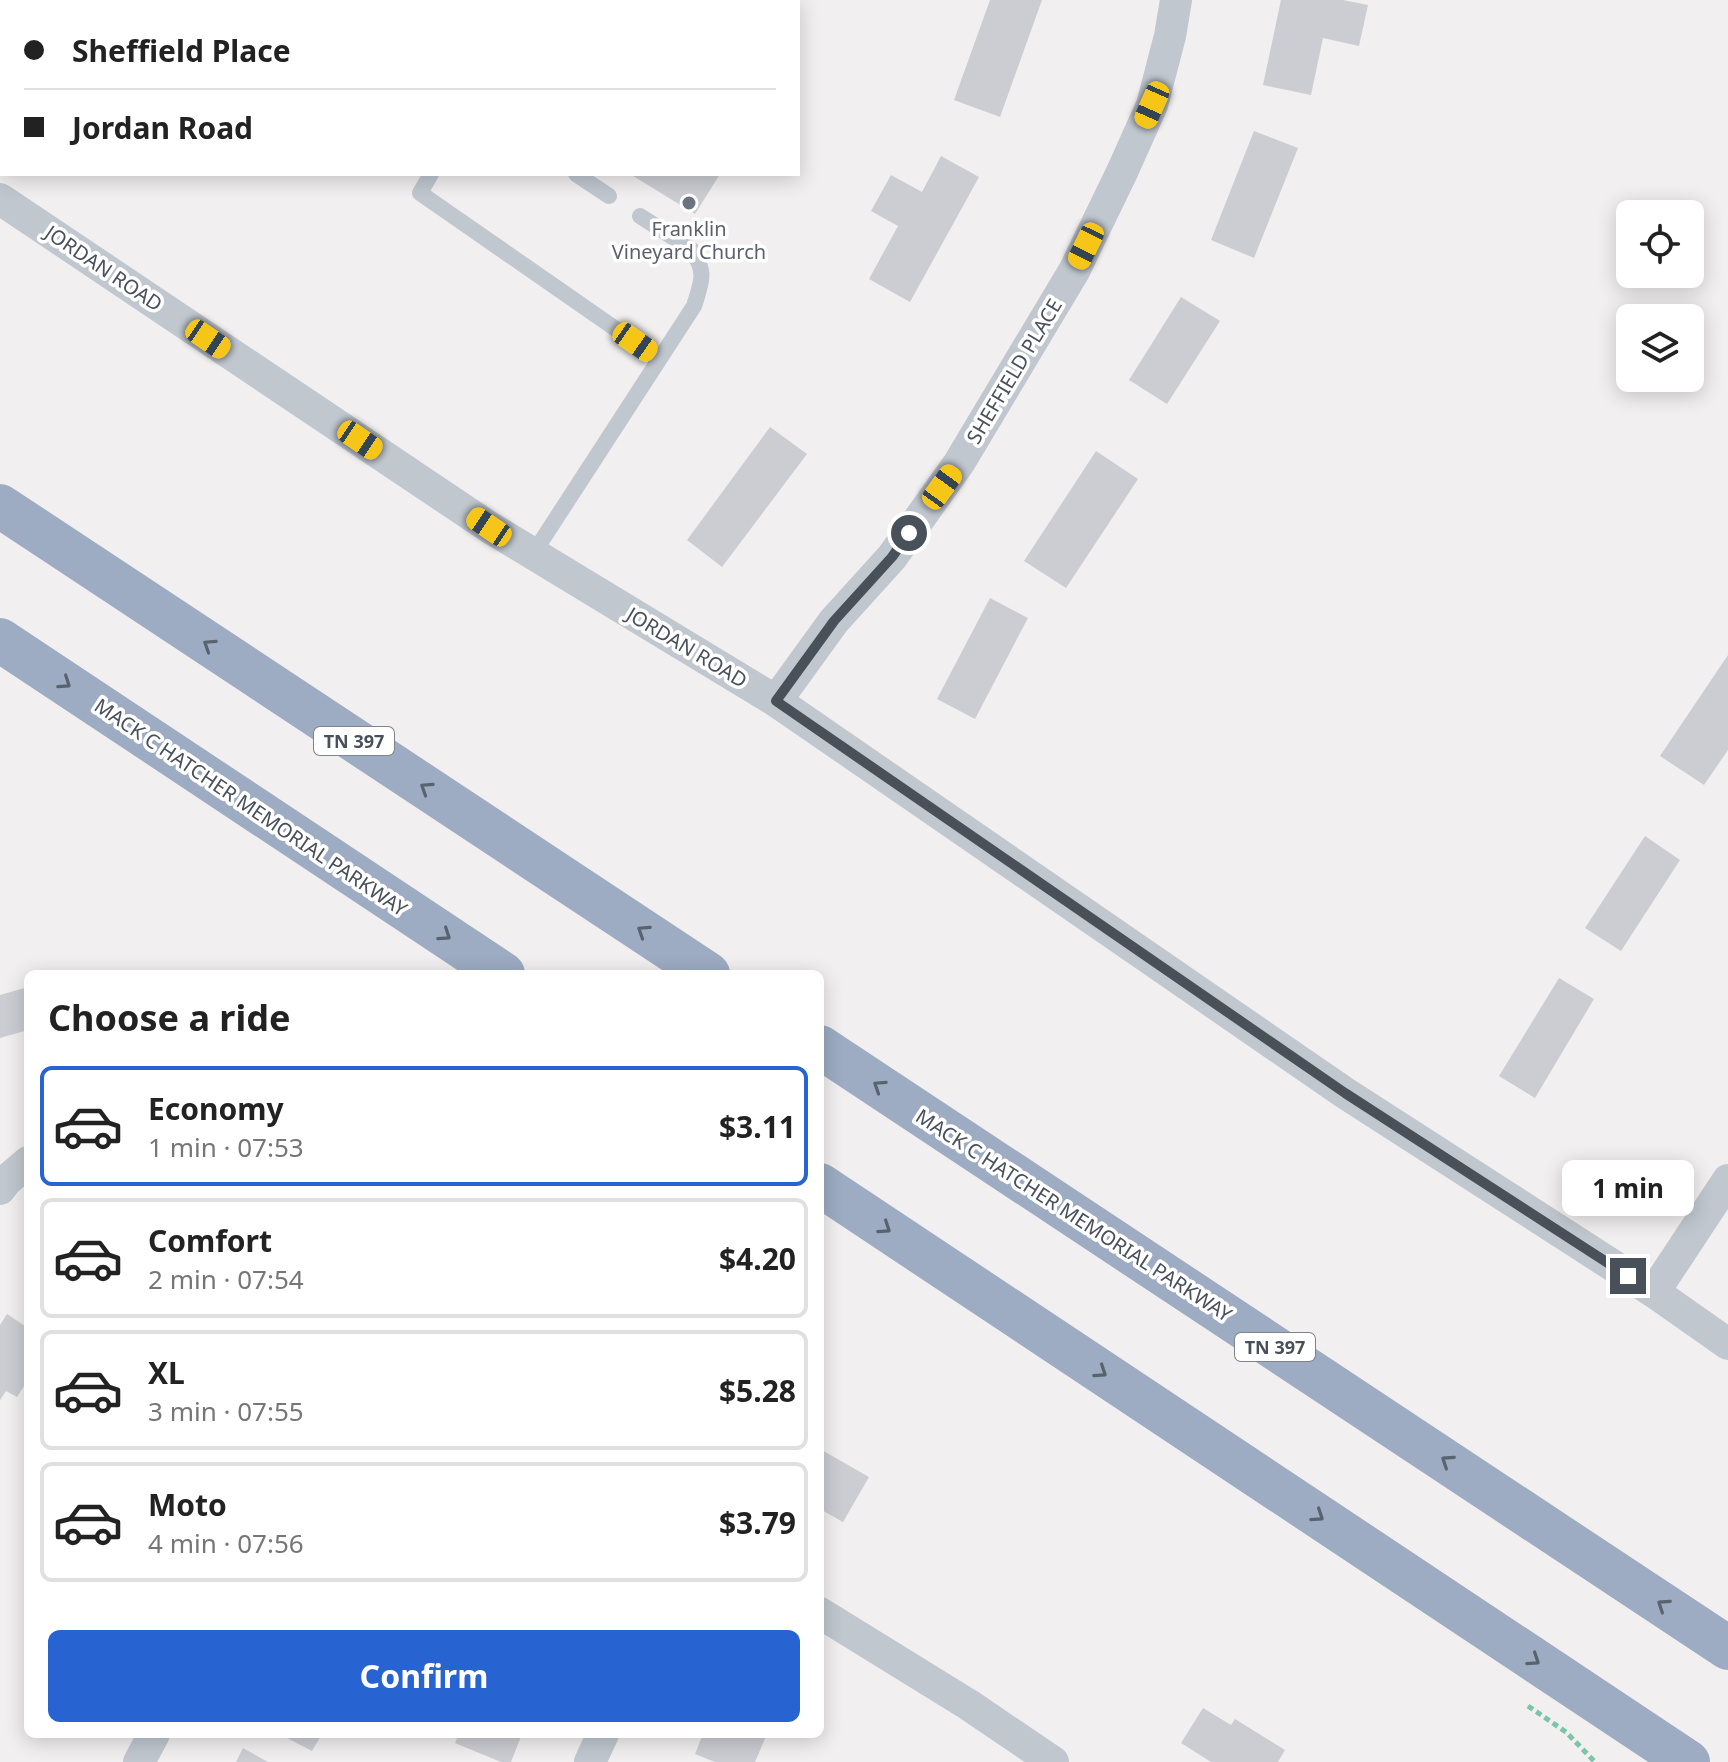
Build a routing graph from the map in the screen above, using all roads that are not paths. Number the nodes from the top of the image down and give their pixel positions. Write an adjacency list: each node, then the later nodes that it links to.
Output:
1 (1176, 0): 11 (street, SHEFFIELD PLACE)
2 (430, 176): 7 (lane)
3 (579, 176): 4 (lane)
4 (609, 196)
5 (0, 199): 9 (street, JORDAN ROAD)
6 (640, 216): 7 (lane)
7 (659, 359): 9 (lane)
8 (0, 506): 13 (highway, TN 397, one-way to 8)
9 (533, 554): 11 (street, JORDAN ROAD)
10 (0, 640): 12 (highway, MACK C HATCHER MEMORIAL PARKWAY, one-way to 12)
11 (776, 701): 19 (street, JORDAN ROAD)
12 (497, 970)
13 (702, 970)
14 (824, 1050): 22 (highway, MACK C HATCHER MEMORIAL PARKWAY / TN 397, one-way to 14)
15 (24, 1165): 18 (street)
16 (1728, 1180): 19 (street)
17 (824, 1188): 28 (highway, one-way to 28)
18 (0, 1189)
19 (1654, 1292): 20 (street, JORDAN ROAD)
20 (1728, 1344)
21 (824, 1615): 27 (street)
22 (1728, 1648)
23 (152, 1738): 25 (street)
24 (601, 1738): 26 (street)
25 (139, 1762)
26 (590, 1762)
27 (1053, 1762)
28 (1688, 1762)

